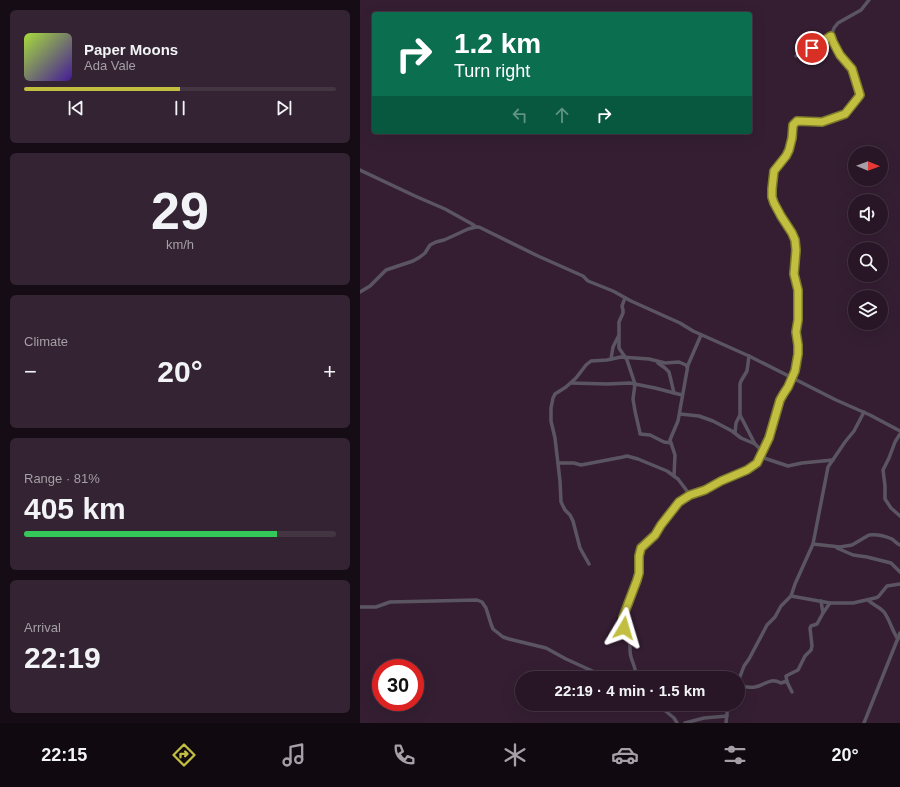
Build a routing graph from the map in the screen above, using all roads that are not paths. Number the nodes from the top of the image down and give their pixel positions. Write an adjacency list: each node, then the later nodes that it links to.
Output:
1 (869, 0): 2 (street)
2 (831, 36): 3 (street); 17 (street)
3 (796, 56)
4 (360, 170): 5 (street)
5 (472, 224): 6 (street); 7 (street)
6 (476, 227): 7 (street); 9 (street)
7 (468, 229): 8 (street)
8 (360, 292)
9 (625, 298): 10 (street); 11 (street)
10 (701, 335): 12 (street); 16 (street)
11 (619, 336): 13 (street); 14 (street)
12 (749, 356): 18 (street); 26 (street)
13 (626, 357): 14 (street); 15 (street); 21 (street)
14 (611, 359): 20 (street)
15 (656, 361): 16 (street); 22 (street)
16 (687, 367): 23 (street)
17 (796, 368): 18 (street); 19 (street)
18 (785, 374): 19 (street)
19 (792, 378): 24 (street); 32 (street)
20 (571, 383): 21 (street); 34 (street)
21 (635, 384): 22 (street); 30 (street)
22 (674, 393): 23 (street)
23 (682, 396): 25 (street)
24 (864, 412): 27 (street); 33 (street)
25 (680, 414): 28 (street); 30 (street)
26 (740, 415): 28 (street); 31 (street)
27 (900, 431)
28 (736, 433): 31 (street)
29 (900, 434): 37 (street)
30 (671, 443): 35 (street)
31 (755, 444): 32 (street)
32 (762, 453): 33 (street); 36 (street)
33 (833, 460): 38 (street)
34 (558, 463): 35 (street); 41 (street)
35 (674, 476): 36 (street)
36 (690, 495): 53 (street)
37 (900, 516)
38 (813, 544): 40 (street); 44 (street)
39 (900, 545): 40 (street)
40 (836, 548): 42 (street)
41 (589, 564)
42 (900, 572)
43 (900, 584): 45 (street)
44 (791, 596): 46 (street); 54 (street)
45 (868, 600): 47 (street); 51 (street)
46 (821, 601): 47 (street); 49 (street)
47 (830, 603): 49 (street)
48 (360, 607): 52 (street)
49 (823, 613): 55 (street)
50 (900, 633): 51 (street)
51 (898, 639): 64 (street)
52 (592, 671)
53 (635, 671)
54 (742, 671)
55 (787, 681): 56 (street); 57 (street)
56 (745, 687)
57 (792, 692)
58 (666, 711): 61 (street)
59 (727, 711): 60 (street)
60 (727, 716): 62 (street); 63 (street)
61 (677, 723)
62 (684, 723)
63 (726, 723)
64 (864, 723)

